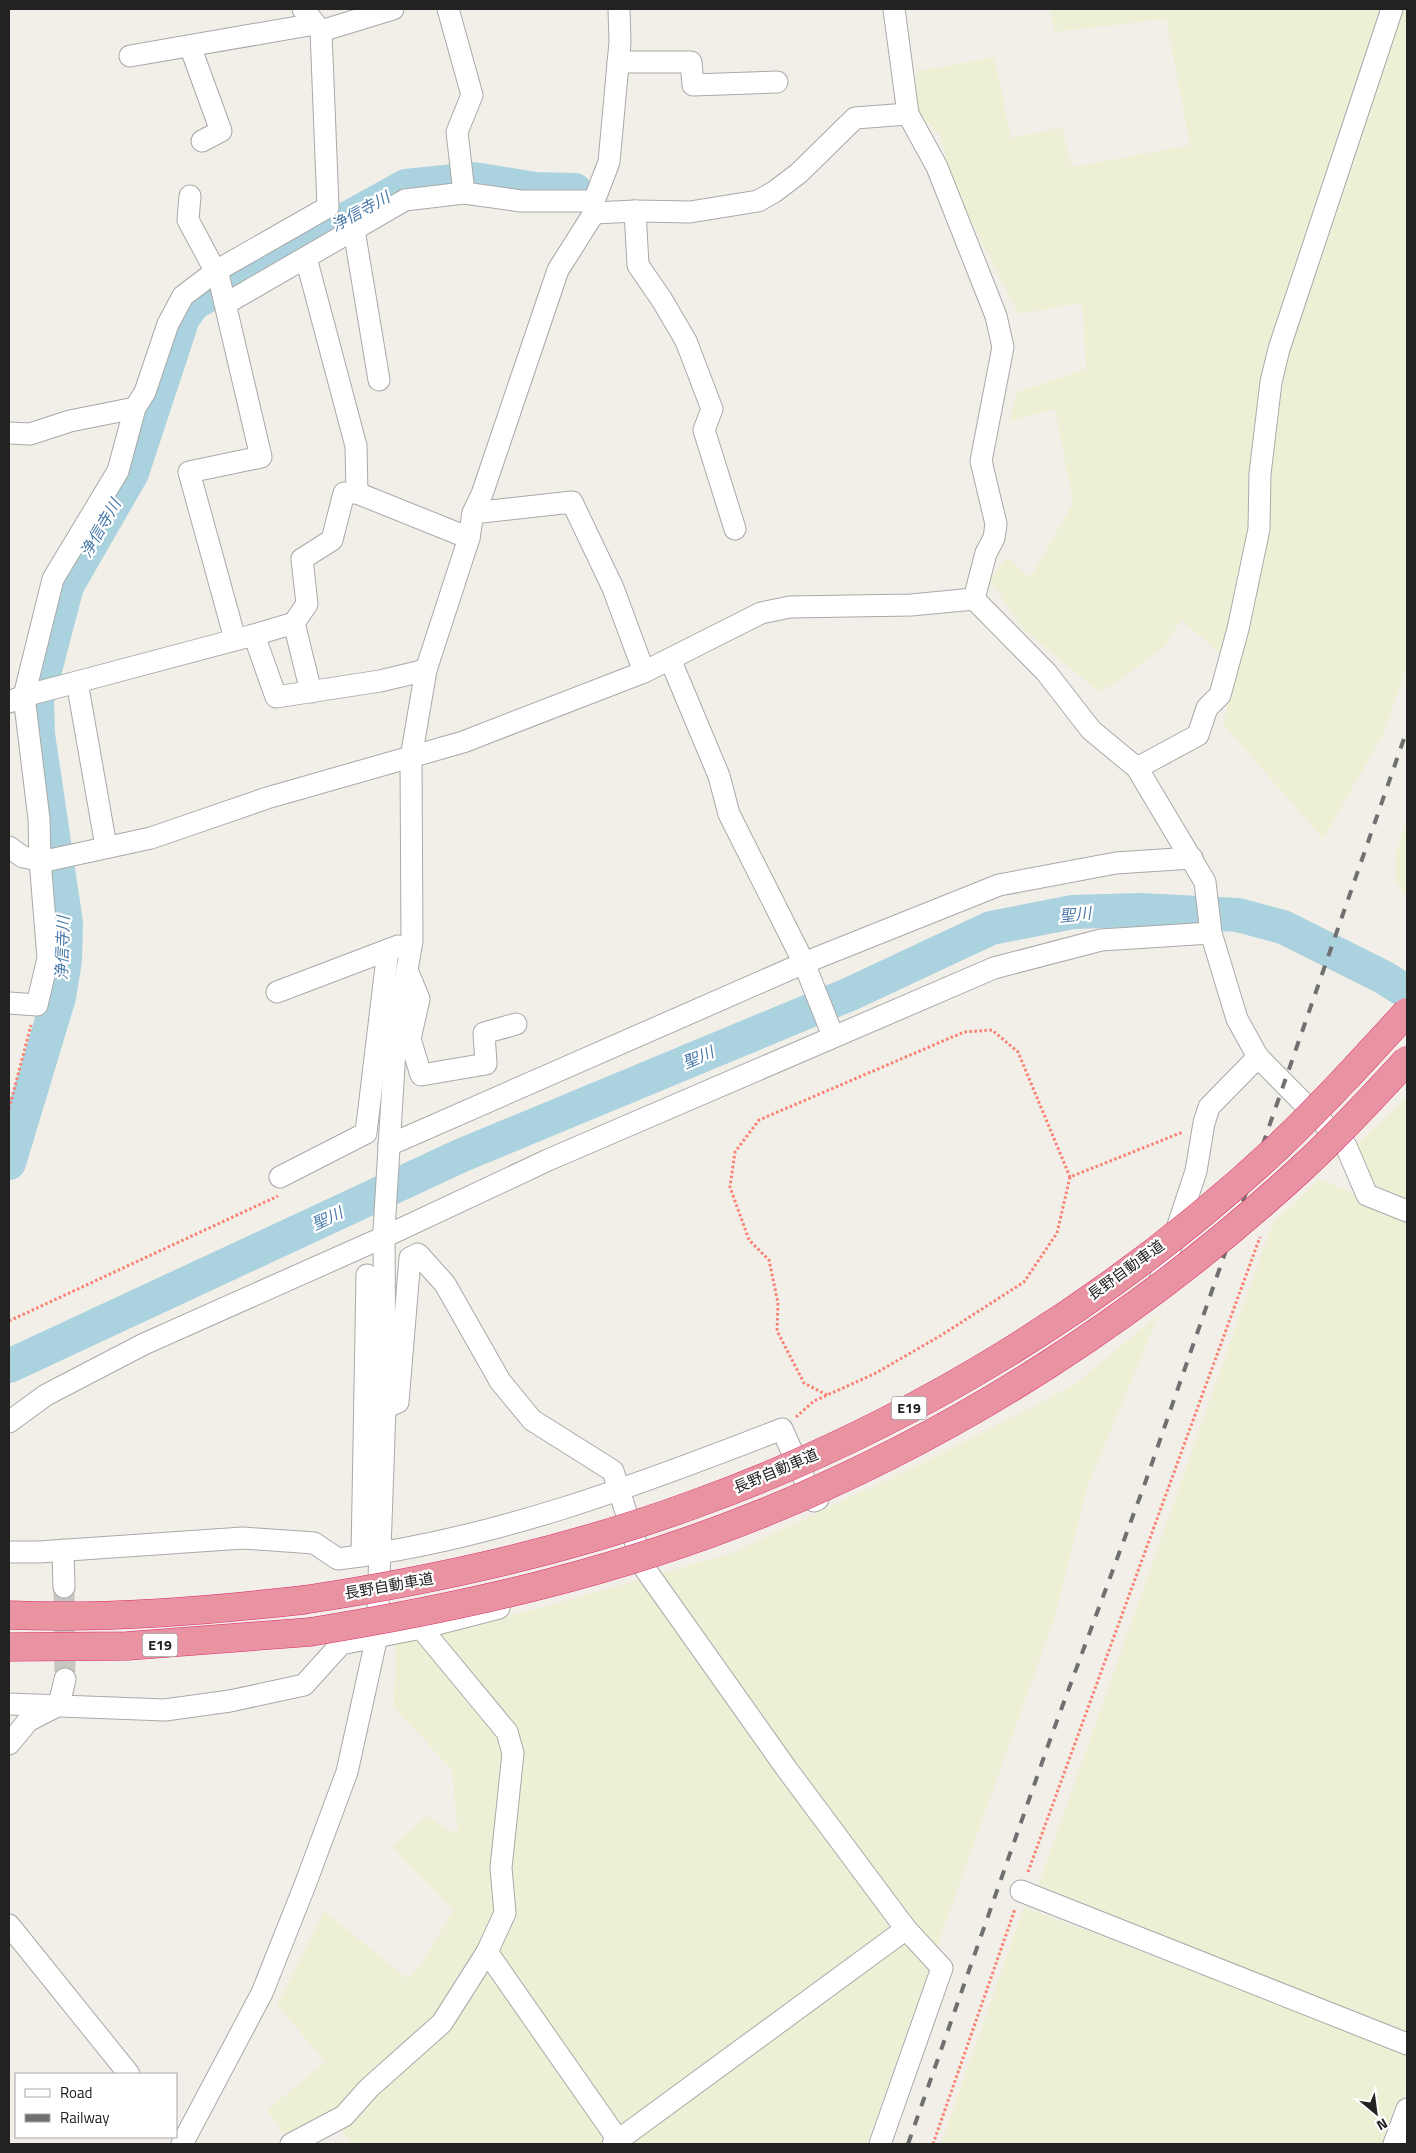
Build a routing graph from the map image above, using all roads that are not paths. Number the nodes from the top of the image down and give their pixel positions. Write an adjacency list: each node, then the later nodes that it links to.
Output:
1 (393, 9): 6 (street)
2 (448, 9): 13 (street)
3 (619, 9): 9 (street)
4 (894, 9): 11 (street)
5 (1392, 9): 39 (street)
6 (313, 22): 7 (street); 16 (street)
7 (190, 46): 8 (street); 12 (street)
8 (130, 56)
9 (618, 62): 10 (street); 15 (street)
10 (777, 82)
11 (908, 114): 17 (street); 29 (street)
12 (202, 141)
13 (464, 183): 15 (street); 18 (street)
14 (190, 196): 20 (street)
15 (594, 207): 17 (street); 26 (street)
16 (327, 210): 18 (street); 20 (street)
17 (635, 211): 27 (street)
18 (345, 232): 19 (street); 22 (street)
19 (306, 258): 21 (street); 25 (street)
20 (218, 274): 21 (street); 23 (street)
21 (227, 302): 31 (street)
22 (378, 380)
23 (135, 408): 24 (street); 37 (street)
24 (9, 433)
25 (358, 493): 28 (street); 30 (street)
26 (473, 512): 28 (street); 34 (street)
27 (735, 529)
28 (469, 538): 33 (street)
29 (974, 599): 32 (street); 39 (street)
30 (294, 623): 31 (street); 36 (street)
31 (245, 637): 35 (street); 36 (street)
32 (670, 659): 34 (street); 47 (street)
33 (426, 670): 36 (street); 38 (street)
34 (644, 672): 38 (street)
35 (76, 682): 37 (street); 40 (street)
36 (311, 692)
37 (19, 698): 43 (street)
38 (411, 758): 40 (street); 45 (street)
39 (1137, 768): 42 (street)
40 (106, 846): 43 (street)
41 (9, 847): 43 (street)
42 (1192, 858): 44 (street); 47 (street)
43 (42, 860): 50 (street)
44 (1211, 933): 53 (street); 54 (street)
45 (412, 941): 46 (street); 48 (street)
46 (388, 950): 49 (street); 59 (street)
47 (804, 964): 53 (street); 58 (street)
48 (407, 970): 52 (street); 58 (street)
49 (276, 992)
50 (9, 1003)
51 (1407, 1012): 72 (highway, 長野自動車道 / E19, bridge)
52 (516, 1024)
53 (833, 1036): 61 (street)
54 (1258, 1057): 57 (street); 66 (street)
55 (1407, 1060): 75 (highway, 長野自動車道 / E19, bridge)
56 (1407, 1077): 57 (street)
57 (1346, 1146): 60 (street)
58 (388, 1151): 61 (street)
59 (280, 1186)
60 (1407, 1211)
61 (384, 1234): 63 (street); 64 (street)
62 (367, 1275): 63 (street)
63 (375, 1405): 65 (street); 69 (street)
64 (9, 1422)
65 (621, 1491): 66 (street); 69 (street); 70 (street)
66 (814, 1501): 70 (street)
67 (63, 1550): 68 (street); 69 (street); 71 (street)
68 (9, 1552)
69 (371, 1555): 74 (street)
70 (643, 1566): 73 (street); 82 (street)
71 (64, 1588)
72 (9, 1615)
73 (421, 1628): 74 (street); 83 (street)
74 (377, 1636): 78 (street); 87 (street)
75 (9, 1647)
76 (65, 1679): 78 (street)
77 (9, 1704): 78 (street)
78 (59, 1705): 79 (street)
79 (9, 1744)
80 (1021, 1891): 84 (street)
81 (9, 1926): 85 (street)
82 (906, 1930): 88 (street); 90 (street)
83 (487, 1952): 88 (street); 89 (street)
84 (1407, 2044)
85 (128, 2073)
86 (1407, 2109): 91 (street)
87 (182, 2141)
88 (617, 2143)
89 (292, 2144)
90 (880, 2144)
91 (1394, 2144)

